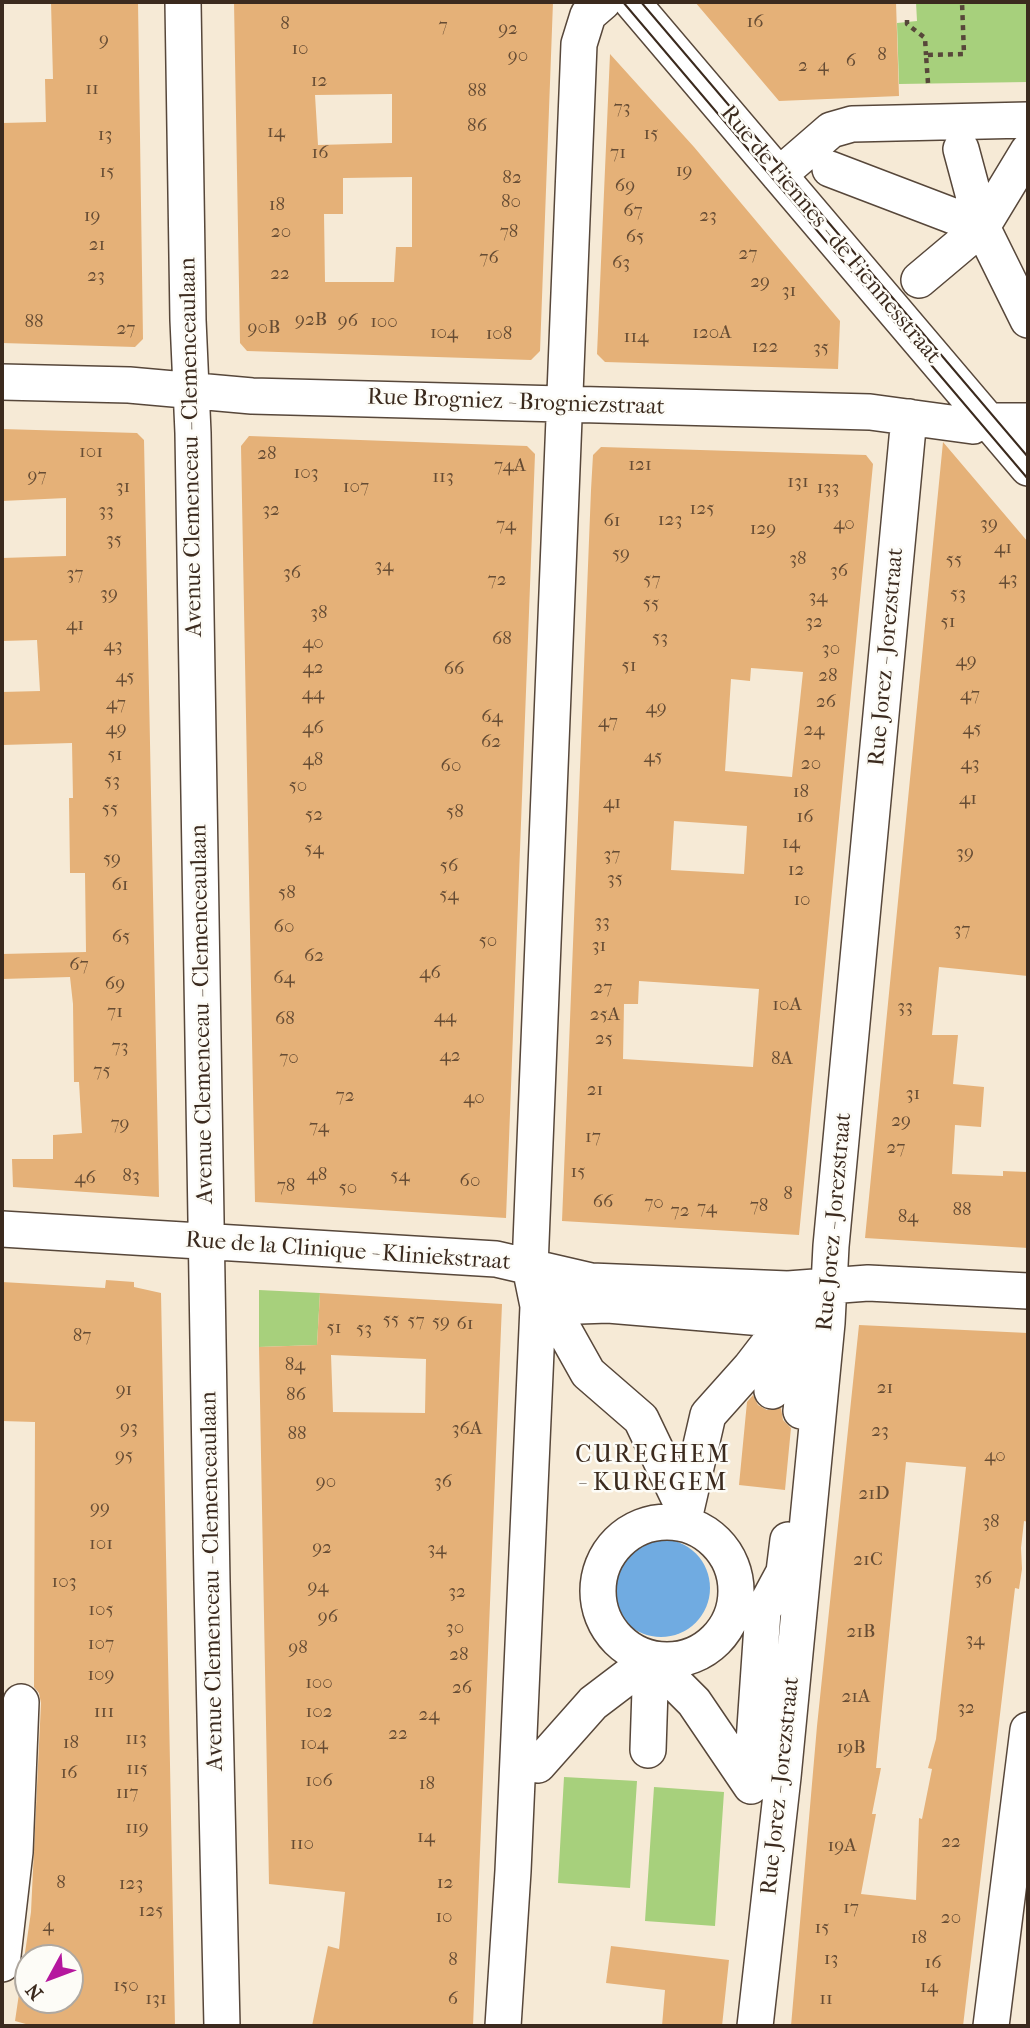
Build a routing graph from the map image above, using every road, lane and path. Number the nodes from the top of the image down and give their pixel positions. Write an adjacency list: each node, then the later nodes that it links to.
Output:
1 (183, 2): 17 (street, Avenue Clemenceau - Clemenceaulaan)
2 (603, 2): 18 (street)
3 (632, 2): 12 (street, Rue de Fiennes - de Fiennesstraat)
4 (962, 2): 6 (path)
5 (907, 20): 6 (path)
6 (926, 55): 7 (path)
7 (928, 83)
8 (1028, 120): 12 (street)
9 (961, 149): 13 (street)
10 (1028, 151): 13 (street)
11 (830, 169): 13 (street)
12 (779, 175): 20 (street, Rue de Fiennes - de Fiennesstraat)
13 (982, 227): 14 (street); 15 (street)
14 (919, 279)
15 (1028, 320)
16 (2, 382): 17 (street, Rue Brogniez - Brogniezstraat)
17 (191, 391): 18 (street, Rue Brogniez - Brogniezstraat); 24 (street, Avenue Clemenceau - Clemenceaulaan)
18 (566, 404): 19 (street, Rue Brogniez - Brogniezstraat); 25 (street)
19 (909, 417): 20 (street, Rue Brogniez - Brogniezstraat); 26 (street, Rue Jorez - Jorezstraat)
20 (989, 421): 21 (street, Rue Brogniez - Brogniezstraat); 22 (street, Rue de Fiennes - de Fiennesstraat)
21 (1028, 421)
22 (1028, 468)
23 (2, 1229): 24 (street, Rue de la Clinique - Kliniekstraat)
24 (207, 1242): 25 (street, Rue de la Clinique - Kliniekstraat); 37 (street, Avenue Clemenceau - Clemenceaulaan)
25 (530, 1267): 26 (street, Rue de la Clinique - Kliniekstraat); 38 (street)
26 (829, 1285): 27 (street, Rue de la Clinique - Kliniekstraat); 39 (street, Rue Jorez - Jorezstraat)
27 (1028, 1291)
28 (798, 1316): 29 (street); 29 (street); 30 (street)
29 (684, 1518): 30 (street); 31 (street)
30 (748, 1610): 31 (street); 31 (street)
31 (651, 1658): 34 (street); 35 (street)
32 (20, 1702): 36 (street)
33 (1028, 1730): 40 (street)
34 (648, 1750)
35 (538, 1765)
36 (2, 1964)
37 (222, 2026)
38 (503, 2026)
39 (755, 2026)
40 (991, 2026)

